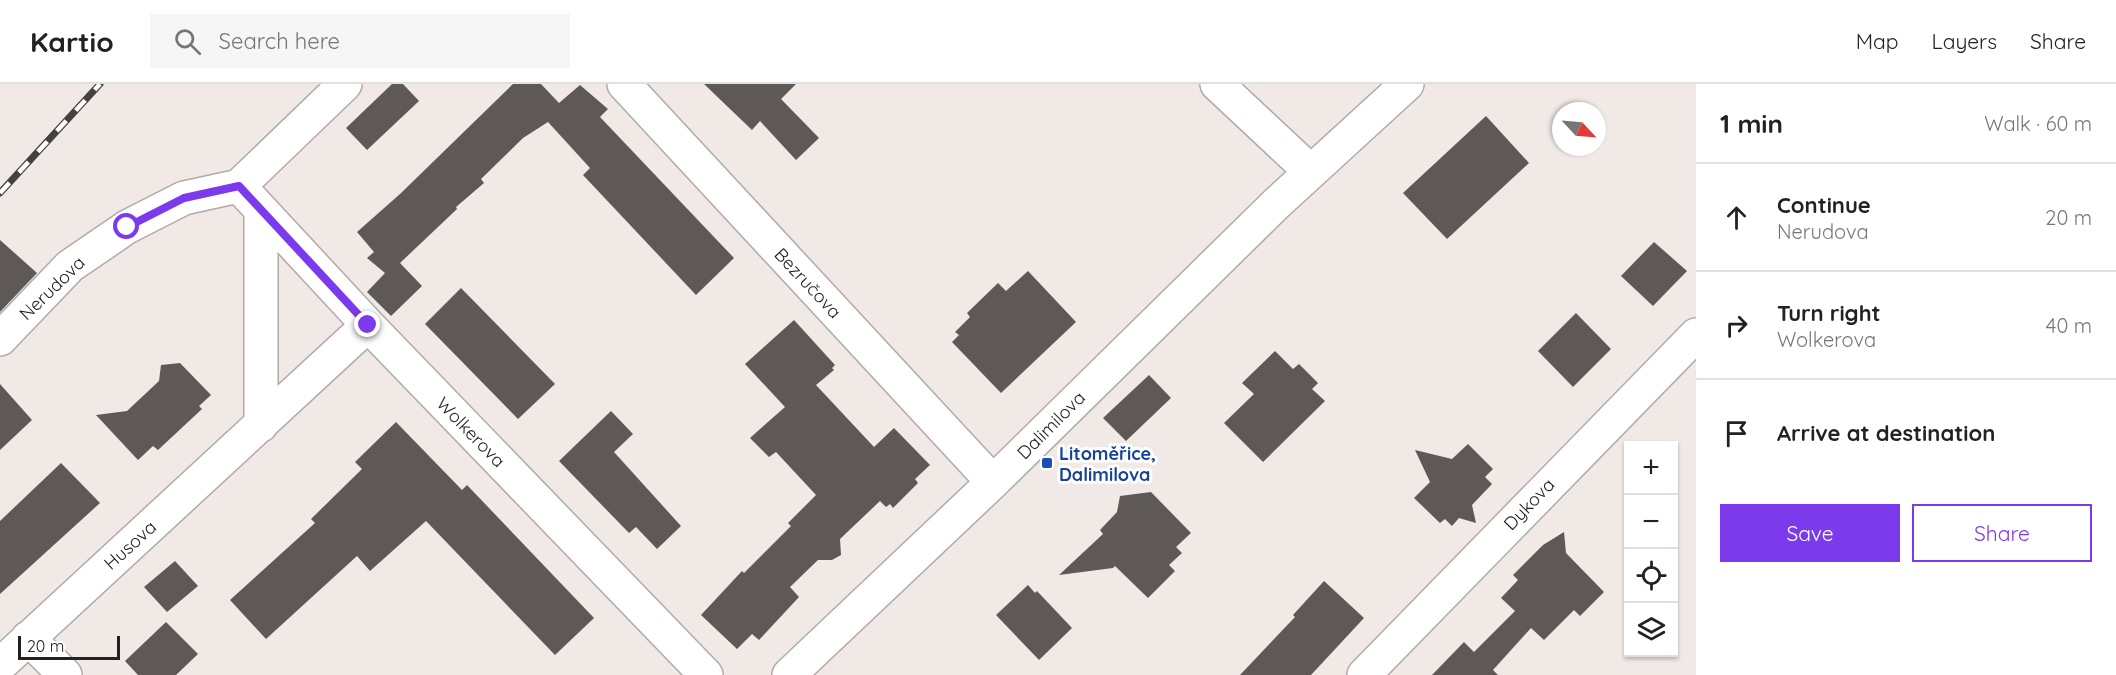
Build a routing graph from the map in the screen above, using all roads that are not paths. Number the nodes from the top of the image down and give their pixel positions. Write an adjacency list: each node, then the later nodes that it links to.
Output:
1 (345, 84): 6 (street)
2 (624, 84): 12 (street, Bezručova)
3 (1217, 84): 5 (street)
4 (1407, 84): 5 (street, Dalimilova)
5 (1311, 172): 12 (street, Dalimilova)
6 (239, 186): 7 (street, Wolkerova); 10 (street, Nerudova)
7 (261, 210): 8 (street, Wolkerova); 11 (street)
8 (368, 325): 11 (street, Husova); 16 (street, Wolkerova)
9 (1696, 335): 18 (street, Dykova)
10 (0, 339)
11 (261, 425): 13 (street, Husova)
12 (993, 482): 17 (street, Dalimilova)
13 (28, 638): 14 (street, Husova); 15 (street)
14 (0, 665)
15 (65, 675)
16 (706, 675)
17 (789, 675)
18 (1364, 675)

